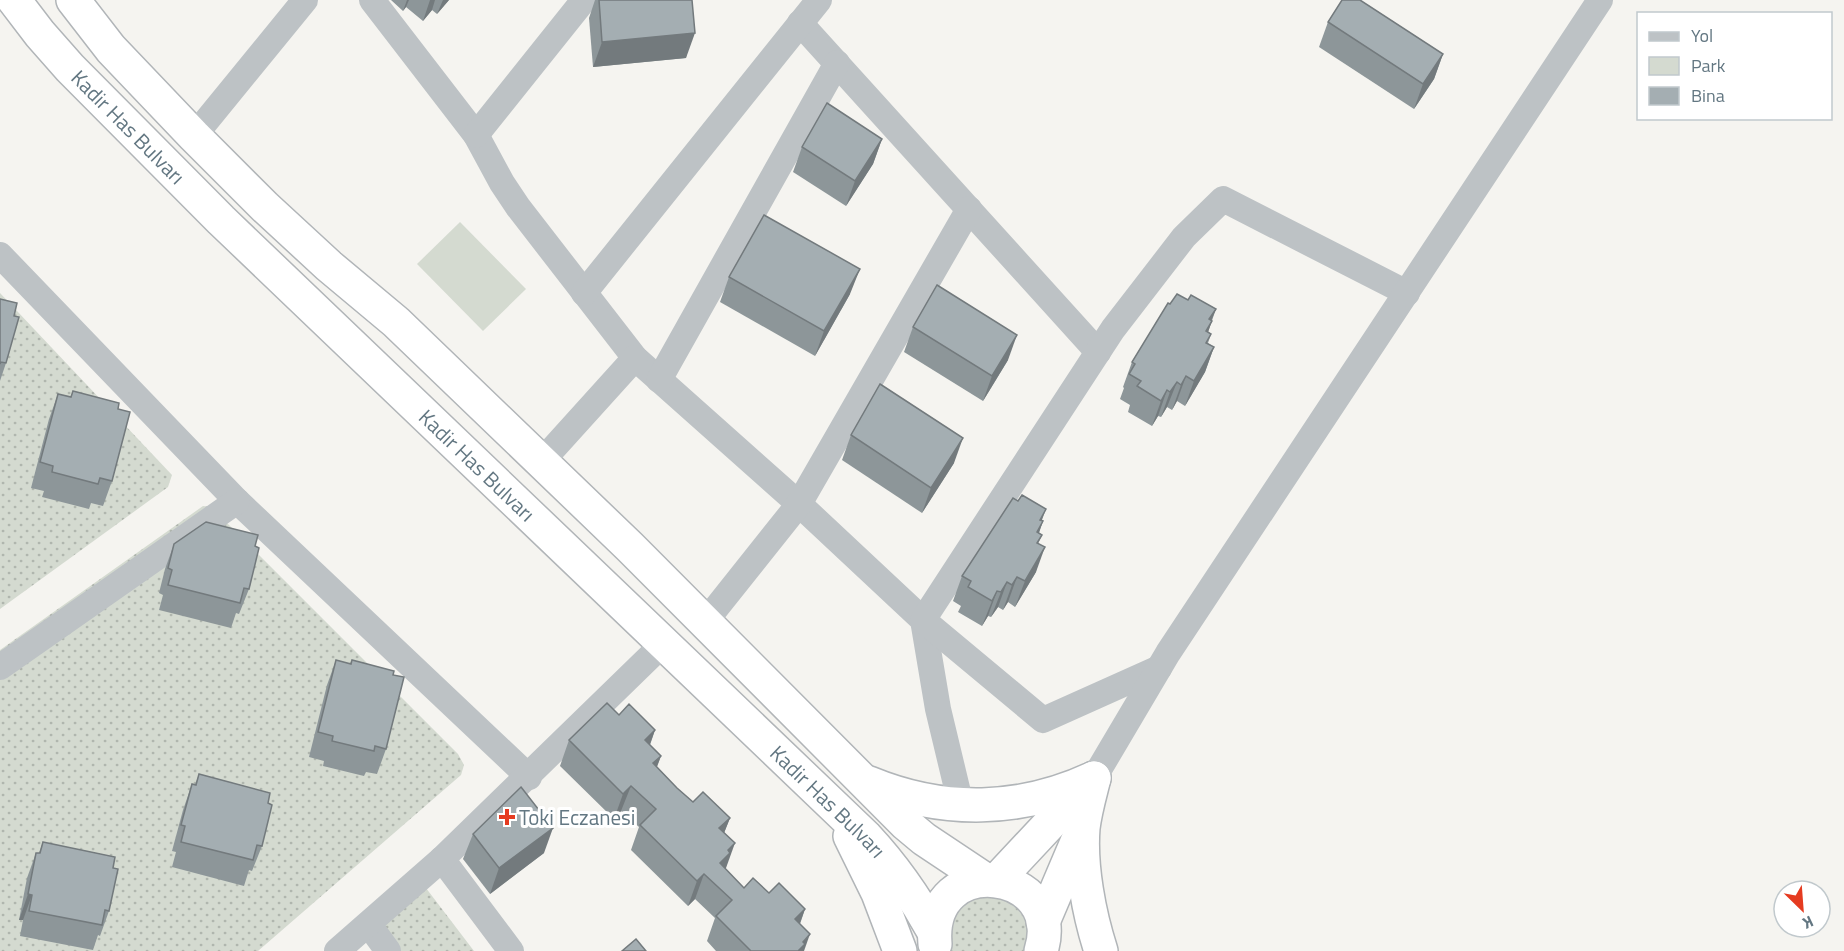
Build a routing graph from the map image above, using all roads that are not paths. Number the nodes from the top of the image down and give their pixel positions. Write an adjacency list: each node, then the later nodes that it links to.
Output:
1 (14, 0): 24 (highway, Kadir Has Bulvarı)
2 (73, 0): 11 (highway, Kadir Has Bulvarı)
3 (305, 0): 11 (street)
4 (372, 0): 10 (street)
5 (584, 0): 10 (street)
6 (819, 0): 8 (street)
7 (1600, 0): 15 (street)
8 (801, 23): 9 (street); 14 (street)
9 (837, 63): 12 (street); 18 (street)
10 (476, 135): 14 (street)
11 (195, 136): 19 (highway, Kadir Has Bulvarı)
12 (969, 209): 16 (street); 21 (street)
13 (0, 255): 20 (street)
14 (584, 293): 17 (street)
15 (1407, 293): 16 (street); 26 (street)
16 (1098, 352): 22 (street)
17 (635, 358): 18 (street); 19 (street)
18 (659, 380): 21 (street)
19 (541, 462): 23 (highway, Kadir Has Bulvarı)
20 (237, 501): 25 (street); 27 (street)
21 (799, 504): 22 (street); 23 (street)
22 (923, 620): 26 (street); 31 (street)
23 (705, 622): 29 (highway, Kadir Has Bulvarı)
24 (664, 643): 27 (street); 30 (highway, Kadir Has Bulvarı)
25 (0, 667)
26 (1159, 668): 28 (street)
27 (529, 777): 33 (street)
28 (1094, 778): 31 (highway); 32 (highway); 34 (highway)
29 (862, 781): 31 (highway); 34 (highway, Kadir Has Bulvarı)
30 (831, 804): 37 (highway, Kadir Has Bulvarı); 41 (highway)
31 (961, 805)
32 (1083, 828): 36 (highway); 42 (highway)
33 (442, 860): 35 (street); 40 (street)
34 (991, 879): 36 (highway, Kadir Has Bulvarı); 37 (highway)
35 (369, 925): 38 (street); 39 (street)
36 (1046, 940)
37 (936, 942)
38 (337, 951)
39 (388, 951)
40 (511, 951)
41 (900, 951)
42 (1101, 951)

